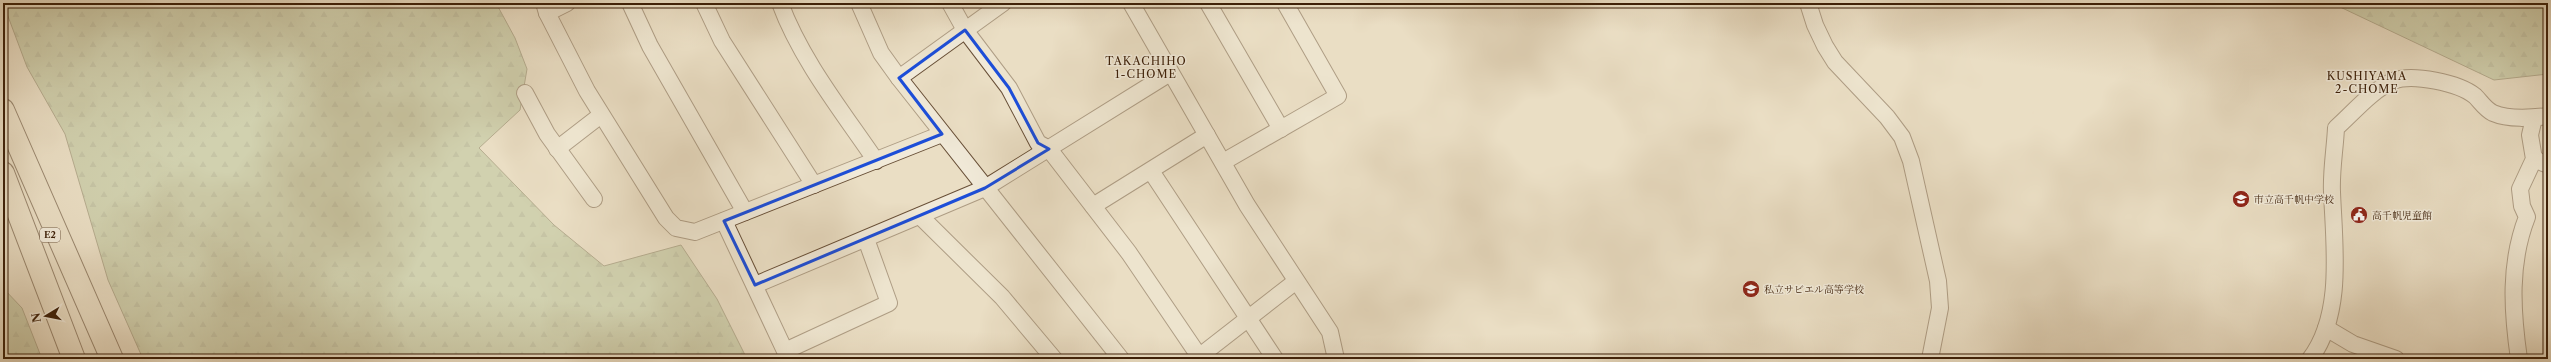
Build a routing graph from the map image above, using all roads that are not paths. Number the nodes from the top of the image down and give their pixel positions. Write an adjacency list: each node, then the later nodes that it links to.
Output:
1 (567, 3): 12 (street)
2 (630, 3): 34 (street)
3 (704, 3): 30 (street)
4 (780, 3): 25 (street)
5 (859, 3): 15 (street)
6 (950, 3): 13 (street)
7 (1003, 3): 13 (street)
8 (1132, 3): 14 (street)
9 (1208, 3): 20 (street)
10 (1285, 3): 20 (street)
11 (1808, 3): 51 (street)
12 (546, 8): 18 (street)
13 (965, 30): 15 (street); 24 (street)
14 (1170, 73): 22 (street); 24 (street)
15 (899, 78): 21 (street)
16 (525, 93): 23 (street)
17 (3, 110): 45 (highway, E2); 46 (highway)
18 (601, 115): 23 (street); 36 (street)
19 (2541, 117): 27 (street); 41 (street)
20 (1281, 129): 26 (street)
21 (942, 134): 25 (street); 31 (street)
22 (1207, 135): 26 (street); 28 (street)
23 (558, 149): 32 (street)
24 (1049, 149): 31 (street); 33 (street)
25 (876, 161): 30 (street)
26 (1223, 162): 38 (street)
27 (2541, 162): 55 (street)
28 (1151, 170): 33 (street); 40 (street)
29 (3, 172): 44 (highway, E2)
30 (814, 185): 34 (street)
31 (984, 188): 35 (street); 48 (street)
32 (594, 199)
33 (1093, 206): 43 (street)
34 (745, 212): 36 (street)
35 (920, 216): 37 (street); 47 (street)
36 (724, 221): 39 (street)
37 (866, 239): 39 (street); 39 (street)
38 (1295, 282): 40 (street); 50 (street)
39 (755, 286)
40 (1247, 318): 43 (street); 49 (street)
41 (2326, 328): 42 (street); 52 (street)
42 (2353, 344): 53 (street); 54 (street)
43 (1199, 358)
44 (74, 359)
45 (98, 359)
46 (112, 359)
47 (1054, 359)
48 (1121, 359)
49 (1275, 359)
50 (1336, 359)
51 (1930, 359)
52 (2310, 359)
53 (2361, 359)
54 (2396, 359)
55 (2520, 359)

